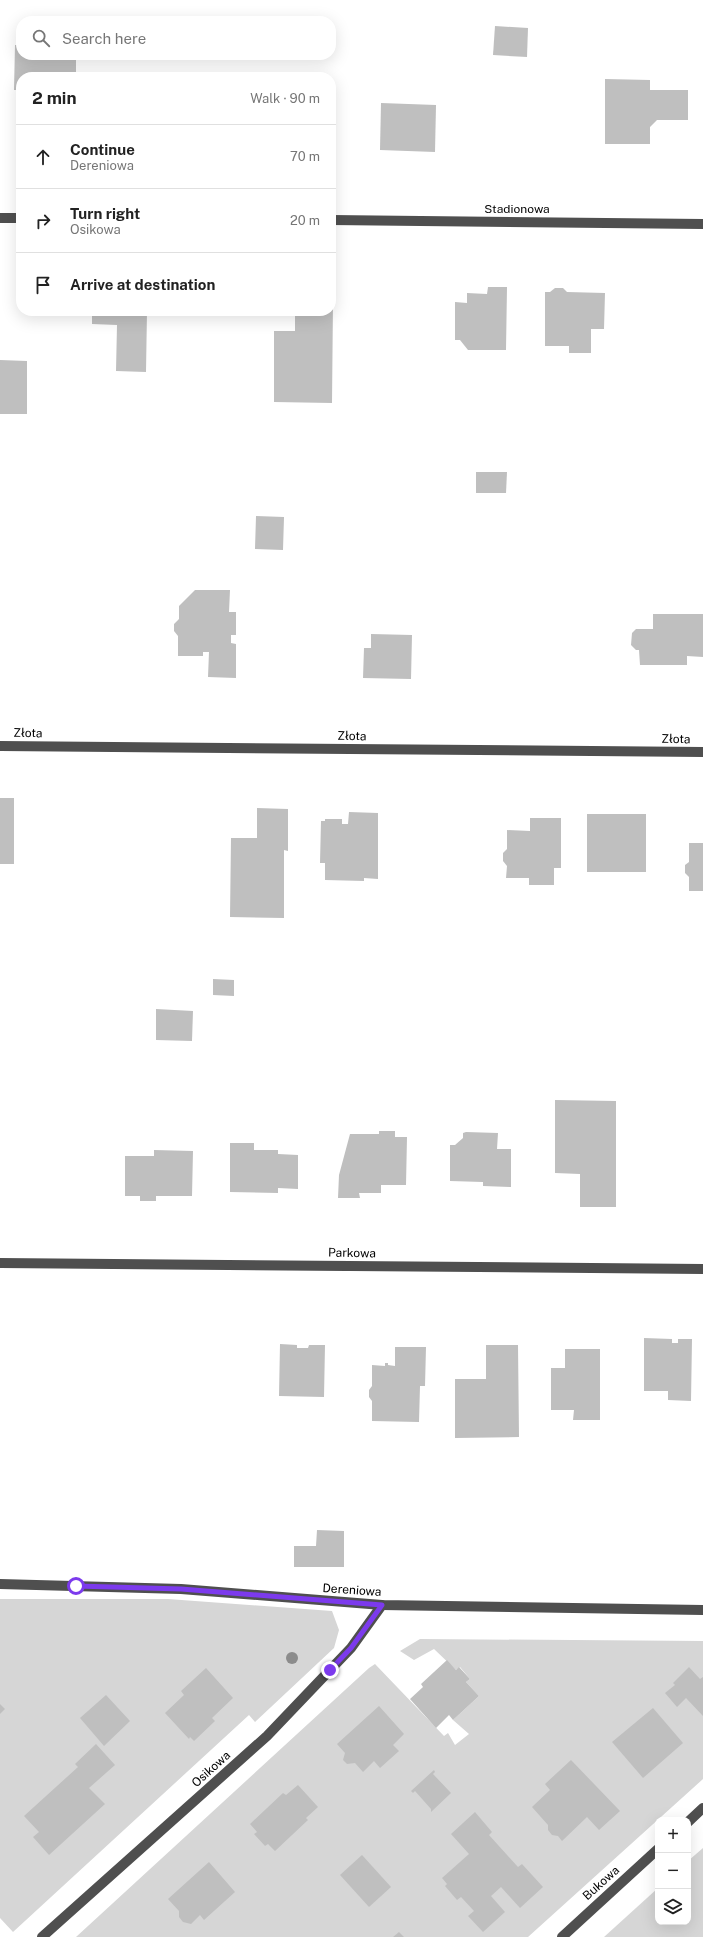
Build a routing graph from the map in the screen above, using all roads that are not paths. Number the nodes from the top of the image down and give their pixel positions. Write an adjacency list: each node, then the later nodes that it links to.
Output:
1 (0, 218): 2 (street)
2 (16, 218)
3 (336, 220): 4 (street, Stadionowa)
4 (703, 224)
5 (0, 746): 6 (street, Złota)
6 (703, 752)
7 (0, 1263): 8 (street, Parkowa)
8 (703, 1269)
9 (0, 1584): 10 (street, Dereniowa)
10 (382, 1605): 11 (street, Dereniowa); 15 (street, Osikowa)
11 (703, 1610)
12 (703, 1808): 13 (street)
13 (691, 1819)
14 (655, 1852): 16 (street, Bukowa)
15 (42, 1937)
16 (562, 1937)

